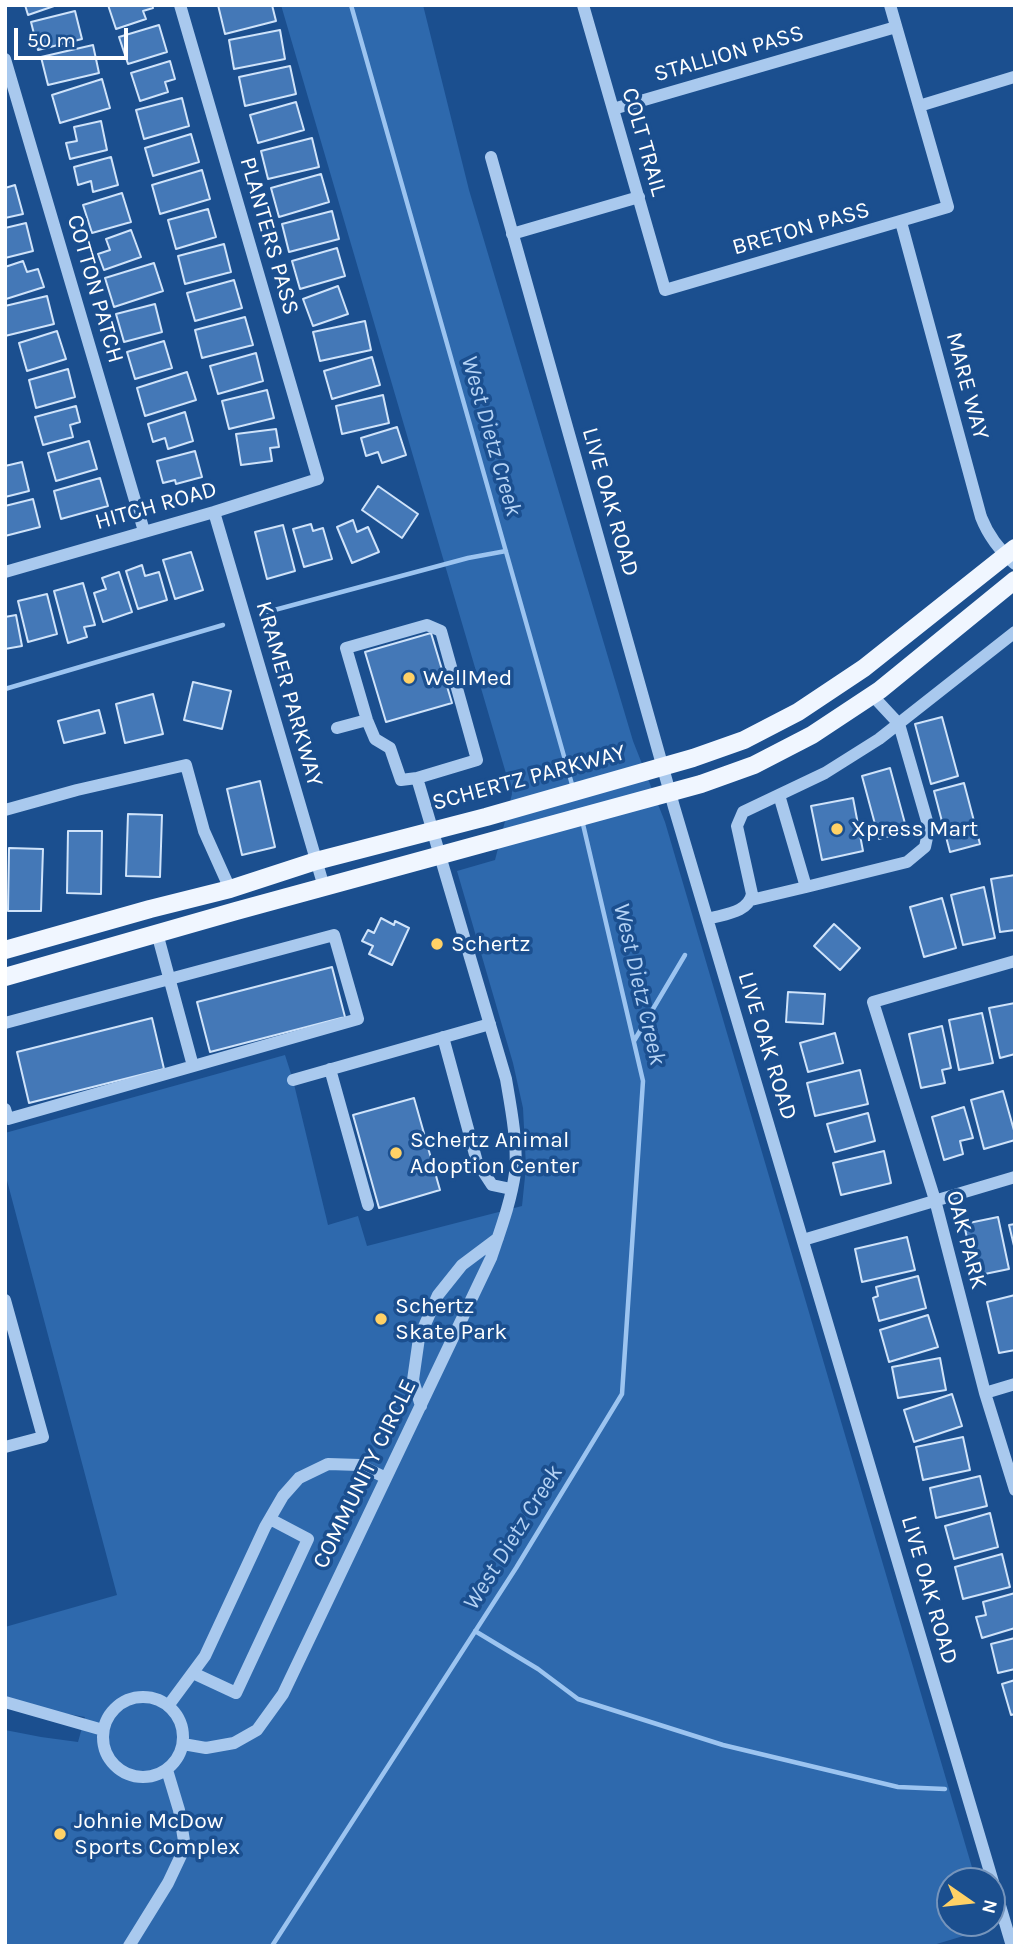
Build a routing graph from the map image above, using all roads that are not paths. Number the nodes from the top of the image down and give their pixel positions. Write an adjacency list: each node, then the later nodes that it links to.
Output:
1 (180, 5): 14 (street, PLANTERS PASS)
2 (583, 5): 8 (street, COLT TRAIL)
3 (890, 5): 4 (street)
4 (897, 27): 7 (street); 8 (street, STALLION PASS)
5 (5, 60): 16 (street, COTTON PATCH)
6 (1014, 77): 7 (street)
7 (919, 106): 11 (street, BRETON PASS)
8 (613, 109): 10 (street, COLT TRAIL)
9 (491, 157): 12 (street, LIVE OAK ROAD)
10 (639, 197): 12 (street); 13 (street, COLT TRAIL)
11 (901, 222): 13 (street, BRETON PASS); 17 (street, MARE WAY)
12 (512, 234): 25 (street, LIVE OAK ROAD)
13 (665, 290)
14 (318, 479): 15 (street, HITCH ROAD)
15 (214, 512): 16 (street, HITCH ROAD); 32 (street, KRAMER PARKWAY)
16 (145, 531): 18 (street, HITCH ROAD)
17 (1012, 556): 25 (main road, SCHERTZ PARKWAY)
18 (5, 572)
19 (1015, 580): 21 (main road)
20 (1015, 632): 23 (street)
21 (872, 695): 23 (street); 27 (main road)
22 (367, 720): 24 (street); 26 (street); 26 (street)
23 (899, 724): 28 (street); 34 (street)
24 (337, 728)
25 (663, 766): 27 (street, LIVE OAK ROAD); 30 (main road, SCHERTZ PARKWAY)
26 (417, 778): 30 (street, COMMUNITY CIRCLE)
27 (670, 792): 31 (main road); 39 (street, LIVE OAK ROAD)
28 (779, 795): 34 (street); 36 (street)
29 (5, 810): 35 (street)
30 (432, 830): 31 (street, COMMUNITY CIRCLE); 32 (main road, SCHERTZ PARKWAY)
31 (440, 856): 33 (main road); 46 (street, COMMUNITY CIRCLE)
32 (316, 861): 33 (street, KRAMER PARKWAY); 35 (main road, SCHERTZ PARKWAY)
33 (324, 887): 38 (main road)
34 (806, 887): 36 (street)
35 (230, 889): 37 (main road, SCHERTZ PARKWAY); 38 (main road)
36 (751, 900): 39 (street)
37 (150, 909): 40 (main road); 41 (main road, SCHERTZ PARKWAY)
38 (236, 911): 40 (main road)
39 (708, 919): 57 (street, LIVE OAK ROAD)
40 (157, 933): 43 (main road); 44 (street)
41 (5, 950)
42 (1015, 961): 54 (street, OAK PARK)
43 (5, 977)
44 (170, 978): 45 (street); 48 (street); 48 (street)
45 (5, 1023)
46 (490, 1024): 47 (street); 53 (street, COMMUNITY CIRCLE)
47 (443, 1037): 49 (street); 53 (street)
48 (193, 1066): 51 (street)
49 (330, 1069): 50 (street); 55 (street)
50 (293, 1080)
51 (5, 1109)
52 (1015, 1177): 54 (street)
53 (511, 1189): 56 (street, COMMUNITY CIRCLE)
54 (935, 1200): 57 (street); 61 (street, OAK PARK)
55 (368, 1205)
56 (498, 1237): 62 (street, COMMUNITY CIRCLE); 62 (street)
57 (803, 1240): 74 (street, LIVE OAK ROAD)
58 (5, 1300): 59 (street)
59 (9, 1325): 63 (street)
60 (1015, 1384): 61 (street)
61 (985, 1393): 65 (street, OAK PARK)
62 (421, 1406): 64 (street, COMMUNITY CIRCLE)
63 (5, 1447)
64 (386, 1478): 66 (street); 71 (street, COMMUNITY CIRCLE)
65 (1015, 1490)
66 (270, 1519): 67 (street); 67 (street)
67 (193, 1673): 69 (street)
68 (5, 1702): 70 (street)
69 (168, 1706): 70 (street); 71 (street)
70 (103, 1731): 72 (street)
71 (183, 1744): 72 (street)
72 (167, 1770): 73 (street)
73 (129, 1946)
74 (1012, 1946)

